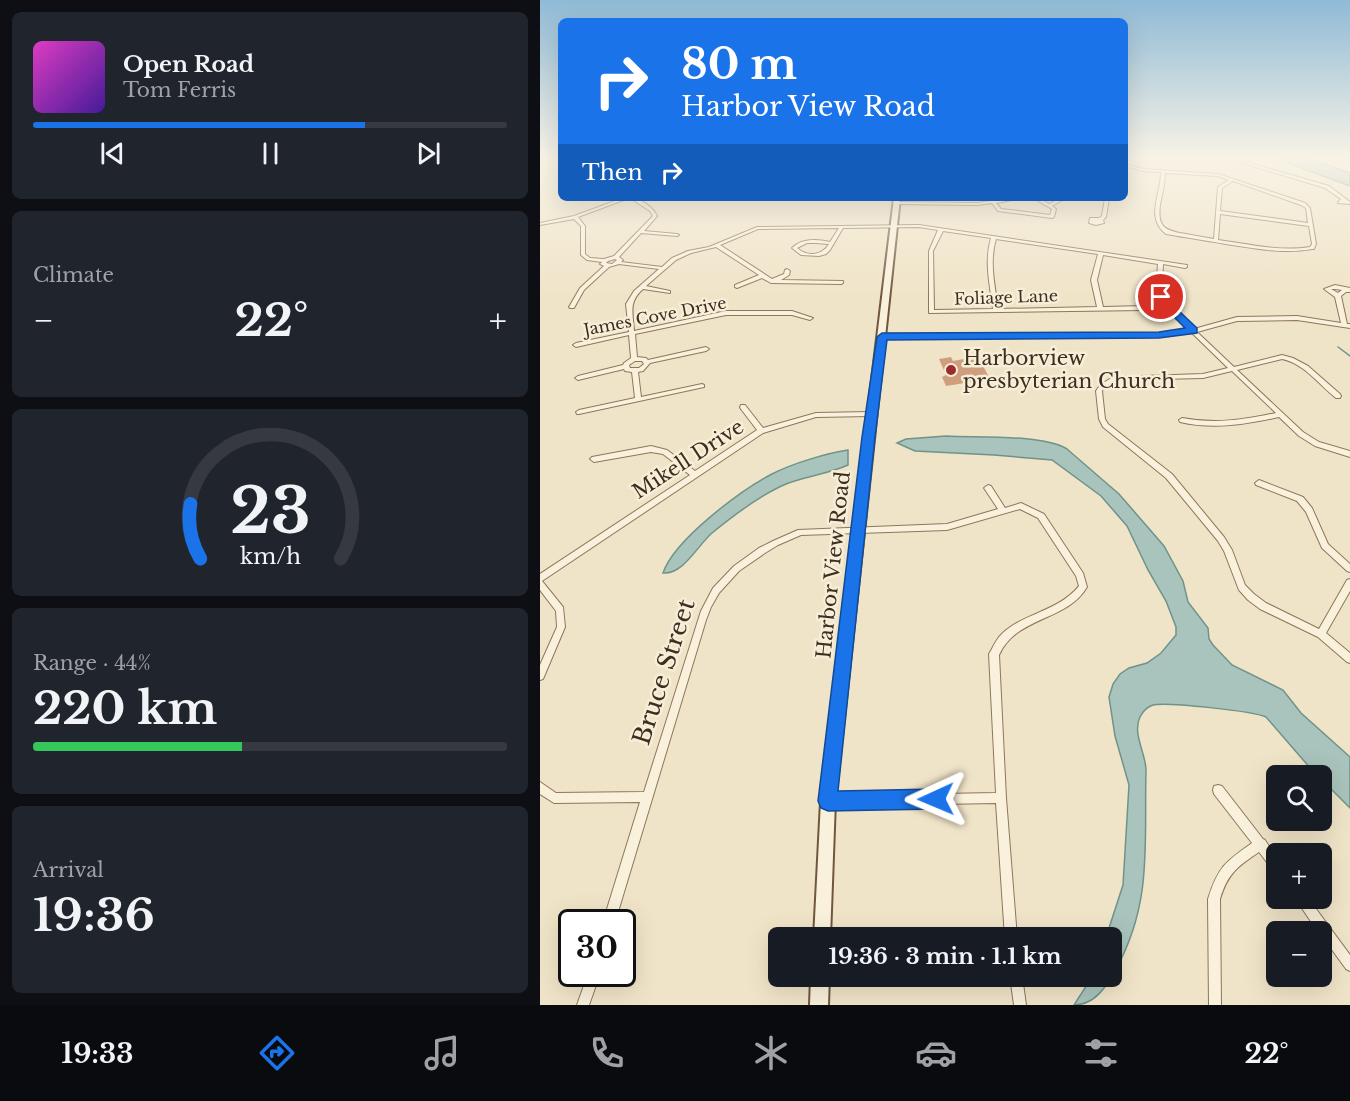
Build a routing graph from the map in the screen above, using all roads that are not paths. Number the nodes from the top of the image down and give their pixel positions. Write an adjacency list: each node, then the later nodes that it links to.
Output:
1 (611, 204): 17 (street)
2 (642, 204): 16 (street)
3 (896, 204): 21 (main road, Harbor View Road)
4 (938, 204): 5 (street)
5 (976, 204)
6 (995, 204): 13 (street)
7 (1045, 204): 13 (street)
8 (1053, 204): 13 (street)
9 (1106, 204): 18 (street)
10 (1159, 204): 28 (street)
11 (1219, 204): 15 (street)
12 (1303, 204): 20 (street)
13 (1049, 206)
14 (661, 213): 16 (street)
15 (1218, 213): 20 (street); 28 (street)
16 (654, 214): 24 (street)
17 (575, 217): 19 (street); 34 (street)
18 (1100, 220)
19 (540, 224)
20 (1311, 225): 28 (street)
21 (893, 226): 22 (street); 23 (street); 57 (main road, Harbor View Road)
22 (842, 227): 25 (street); 30 (street)
23 (941, 230): 27 (street); 52 (street, Foliage Lane)
24 (643, 232): 26 (street); 33 (street)
25 (827, 232): 29 (street); 31 (street)
26 (677, 235)
27 (994, 238): 32 (street); 52 (street)
28 (1216, 239)
29 (820, 242): 30 (street); 30 (street)
30 (830, 243)
31 (716, 245): 37 (street); 39 (street)
32 (1101, 254): 35 (street); 51 (street)
33 (617, 260): 34 (street); 37 (street)
34 (605, 263): 50 (street)
35 (1161, 263): 36 (street); 49 (street)
36 (1185, 266)
37 (662, 268): 44 (street)
38 (787, 271): 40 (street)
39 (762, 276): 40 (street); 43 (street)
40 (774, 281): 42 (street)
41 (842, 282): 42 (street)
42 (787, 283): 46 (street)
43 (737, 286)
44 (641, 287): 47 (street); 56 (street)
45 (1350, 290): 48 (street); 48 (street)
46 (785, 291)
47 (668, 292)
48 (1338, 296): 54 (street)
49 (1166, 305): 51 (street, Foliage Lane); 55 (street)
50 (572, 307)
51 (1100, 308): 52 (street, Foliage Lane)
52 (996, 311)
53 (810, 318): 56 (street, James Cove Drive)
54 (1347, 325): 55 (street)
55 (1193, 330): 57 (street); 63 (street)
56 (631, 333): 58 (street, James Cove Drive); 60 (street)
57 (882, 337): 71 (main road, Harbor View Road)
58 (576, 345)
59 (706, 349): 61 (street)
60 (634, 359): 61 (street); 62 (street)
61 (647, 362): 64 (street)
62 (625, 367): 64 (street); 65 (street)
63 (1231, 368): 67 (street); 72 (street); 86 (street)
64 (635, 371): 68 (street)
65 (578, 378)
66 (702, 386): 68 (street)
67 (1338, 396)
68 (638, 398): 70 (street)
69 (743, 407): 74 (street)
70 (579, 412)
71 (871, 414): 74 (street, Mikell Drive); 81 (main road, Harbor View Road)
72 (1279, 414): 73 (street); 75 (street)
73 (1182, 420)
74 (761, 431): 77 (street, Mikell Drive)
75 (1350, 454)
76 (594, 459): 77 (street)
77 (694, 474): 83 (street, Mikell Drive)
78 (1259, 483): 82 (street)
79 (988, 488): 80 (street)
80 (1002, 509): 81 (street, Bruce Street); 92 (street)
81 (858, 529): 91 (street, Bruce Street); 93 (main road, Harbor View Road)
82 (1350, 569)
83 (540, 578)
84 (1350, 583): 86 (street)
85 (540, 584): 88 (street)
86 (1321, 634): 87 (street)
87 (1350, 659)
88 (540, 676)
89 (540, 787): 91 (street)
90 (1218, 790): 94 (street)
91 (647, 797): 96 (street, Bruce Street)
92 (1001, 798): 93 (street); 99 (street)
93 (828, 801): 98 (main road, Harbor View Road)
94 (1261, 844): 95 (street); 107 (street)
95 (1266, 851)
96 (613, 909)
97 (1309, 909): 100 (street)
98 (822, 927)
99 (1010, 927)
100 (1350, 965)
101 (589, 987): 104 (street)
102 (820, 987): 105 (main road)
103 (1018, 987): 106 (street)
104 (583, 1005)
105 (819, 1005)
106 (1020, 1005)
107 (1215, 1005)

